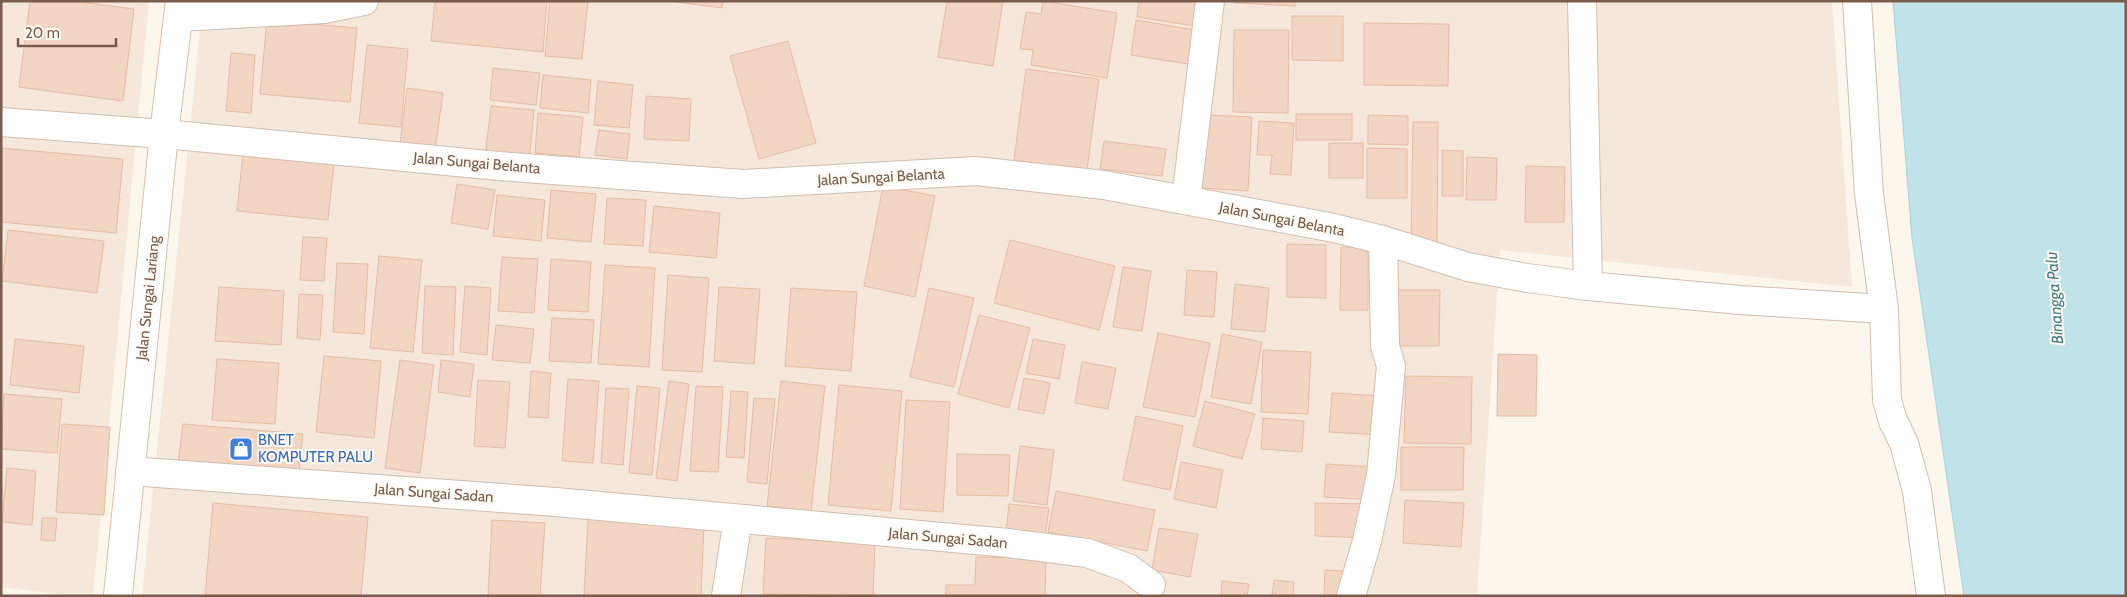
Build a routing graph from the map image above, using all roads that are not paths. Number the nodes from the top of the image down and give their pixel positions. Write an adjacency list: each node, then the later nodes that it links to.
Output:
1 (364, 1): 5 (street)
2 (1210, 1): 8 (street)
3 (1582, 1): 10 (street)
4 (1857, 1): 11 (street)
5 (179, 9): 7 (street, Jalan Sungai Lariang)
6 (1, 122): 7 (street, Jalan Sungai Belanta)
7 (164, 134): 8 (street, Jalan Sungai Belanta); 12 (street, Jalan Sungai Lariang)
8 (1186, 200): 9 (street, Jalan Sungai Belanta)
9 (1383, 240): 10 (street, Jalan Sungai Belanta); 17 (street)
10 (1588, 286): 11 (street, Jalan Sungai Belanta)
11 (1884, 308): 18 (street)
12 (130, 471): 13 (street, Jalan Sungai Sadan); 15 (street, Jalan Sungai Lariang)
13 (738, 519): 14 (street, Jalan Sungai Sadan); 16 (street)
14 (1152, 584)
15 (118, 596)
16 (726, 596)
17 (1350, 596)
18 (1931, 596)

